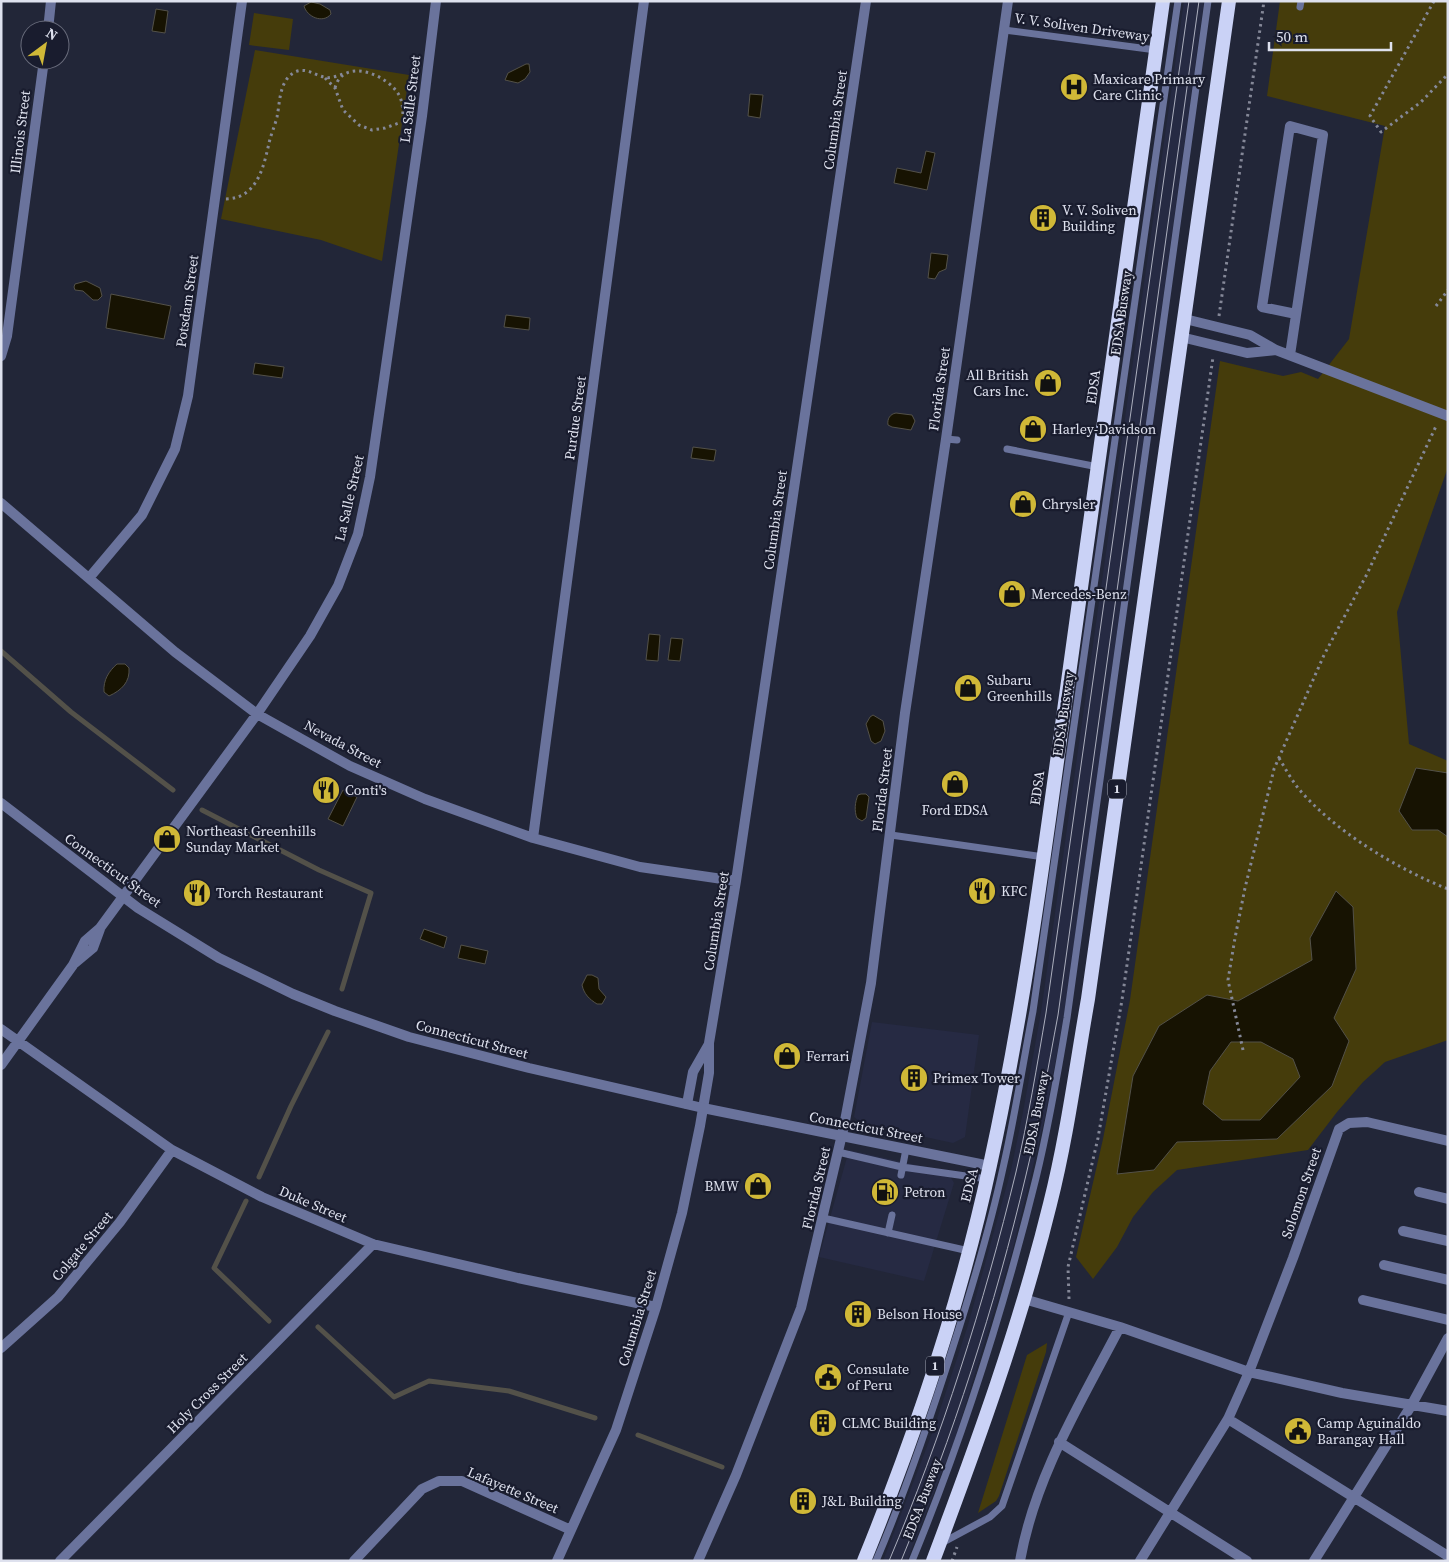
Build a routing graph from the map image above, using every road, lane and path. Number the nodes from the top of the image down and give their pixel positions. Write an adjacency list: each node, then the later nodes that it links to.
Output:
1 (51, 1): 13 (street)
2 (242, 1): 23 (street, Potsdam Street)
3 (436, 1): 21 (street, La Salle Street)
4 (644, 1): 43 (street, Purdue Street)
5 (866, 1): 45 (street, Columbia Street)
6 (1008, 1): 14 (street, Florida Street)
7 (1163, 1): 15 (highway, EDSA / 1)
8 (1178, 1): 97 (lane, EDSA Busway)
9 (1208, 1): 98 (lane, EDSA Busway)
10 (1229, 1): 27 (highway, 1)
11 (1264, 1): 28 (path)
12 (1434, 1): 18 (path)
13 (49, 20)
14 (1004, 30): 15 (lane, V. V. Soliven Driveway); 42 (street, Florida Street)
15 (1156, 50): 36 (highway, EDSA / 1)
16 (43, 70): 33 (street, Illinois Street)
17 (343, 74): 19 (path); 20 (path); 22 (path)
18 (1448, 74)
19 (325, 78): 20 (path); 23 (path)
20 (335, 88): 22 (path)
21 (422, 116): 22 (path); 39 (street, La Salle Street)
22 (403, 121)
23 (216, 199): 38 (street, Potsdam Street)
24 (1448, 290): 25 (path)
25 (1436, 306)
26 (1296, 314): 26 (street); 32 (street)
27 (1185, 319): 28 (street); 29 (highway, 1)
28 (1217, 327): 31 (street)
29 (1181, 337): 30 (street); 74 (highway, 1)
30 (1215, 344): 31 (street); 77 (path)
31 (1276, 350): 32 (street)
32 (1290, 355): 34 (street)
33 (1, 356)
34 (1445, 415): 40 (path)
35 (1007, 449): 36 (lane)
36 (1098, 467): 44 (highway, EDSA / 1)
37 (1, 503): 38 (street, Nevada Street)
38 (89, 578): 39 (street, Nevada Street)
39 (257, 714): 43 (street, Nevada Street); 47 (street, La Salle Street)
40 (1279, 758): 46 (path); 51 (path)
41 (1, 803): 47 (street, Connecticut Street)
42 (891, 835): 44 (lane); 55 (street, Florida Street)
43 (533, 838): 45 (street, Nevada Street)
44 (1044, 857): 61 (highway, EDSA / 1)
45 (736, 882): 50 (street, Columbia Street)
46 (1448, 889)
47 (123, 897): 49 (street, La Salle Street); 53 (street, Connecticut Street)
48 (1, 1029): 49 (street, Duke Street)
49 (18, 1042): 52 (street, La Salle Street); 58 (street, Duke Street)
50 (709, 1043): 53 (street, Columbia Street); 54 (street, Columbia Street)
51 (1243, 1050)
52 (1, 1065)
53 (687, 1104): 54 (street, Connecticut Street)
54 (703, 1108): 55 (street, Connecticut Street); 76 (street, Columbia Street)
55 (842, 1137): 57 (street, Connecticut Street); 59 (street, Florida Street)
56 (1448, 1142): 82 (street, Solomon Street)
57 (906, 1149): 60 (lane); 61 (street, Connecticut Street)
58 (172, 1150): 70 (street, Duke Street); 81 (street, Colgate Street)
59 (838, 1152): 60 (lane); 66 (street, Florida Street)
60 (902, 1167): 61 (lane); 62 (lane)
61 (988, 1172): 71 (highway, EDSA / 1)
62 (901, 1175)
63 (1419, 1192): 64 (street)
64 (1448, 1198)
65 (892, 1215): 68 (lane)
66 (824, 1218): 68 (lane); 95 (street, Florida Street)
67 (1403, 1230): 69 (street)
68 (888, 1233): 71 (lane)
69 (1448, 1241)
70 (373, 1244): 76 (street, Duke Street); 92 (street, Holy Cross Street)
71 (969, 1251): 96 (highway, EDSA / 1)
72 (1384, 1265): 73 (street)
73 (1448, 1280)
74 (1024, 1299): 77 (street); 90 (highway, 1)
75 (1363, 1300): 78 (street)
76 (656, 1307): 89 (street, Columbia Street)
77 (1069, 1312): 79 (street); 90 (lane)
78 (1448, 1320)
79 (1120, 1327): 82 (street); 86 (street)
80 (1448, 1338): 83 (street)
81 (1, 1348)
82 (1249, 1372): 83 (street); 85 (street)
83 (1412, 1406): 84 (street); 87 (street)
84 (1448, 1411)
85 (1228, 1419): 87 (street); 88 (street)
86 (1059, 1442): 88 (street); 100 (street)
87 (1353, 1498): 91 (street); 103 (street)
88 (1171, 1512): 101 (street); 102 (street)
89 (572, 1530): 93 (street, Lafayette Street); 94 (street, Columbia Street)
90 (940, 1544): 99 (highway, 1)
91 (1448, 1556)
92 (60, 1561)
93 (354, 1561)
94 (557, 1561)
95 (698, 1561)
96 (864, 1561)
97 (876, 1561)
98 (912, 1561)
99 (933, 1561)
100 (1020, 1561)
101 (1140, 1561)
102 (1247, 1561)
103 (1314, 1561)

